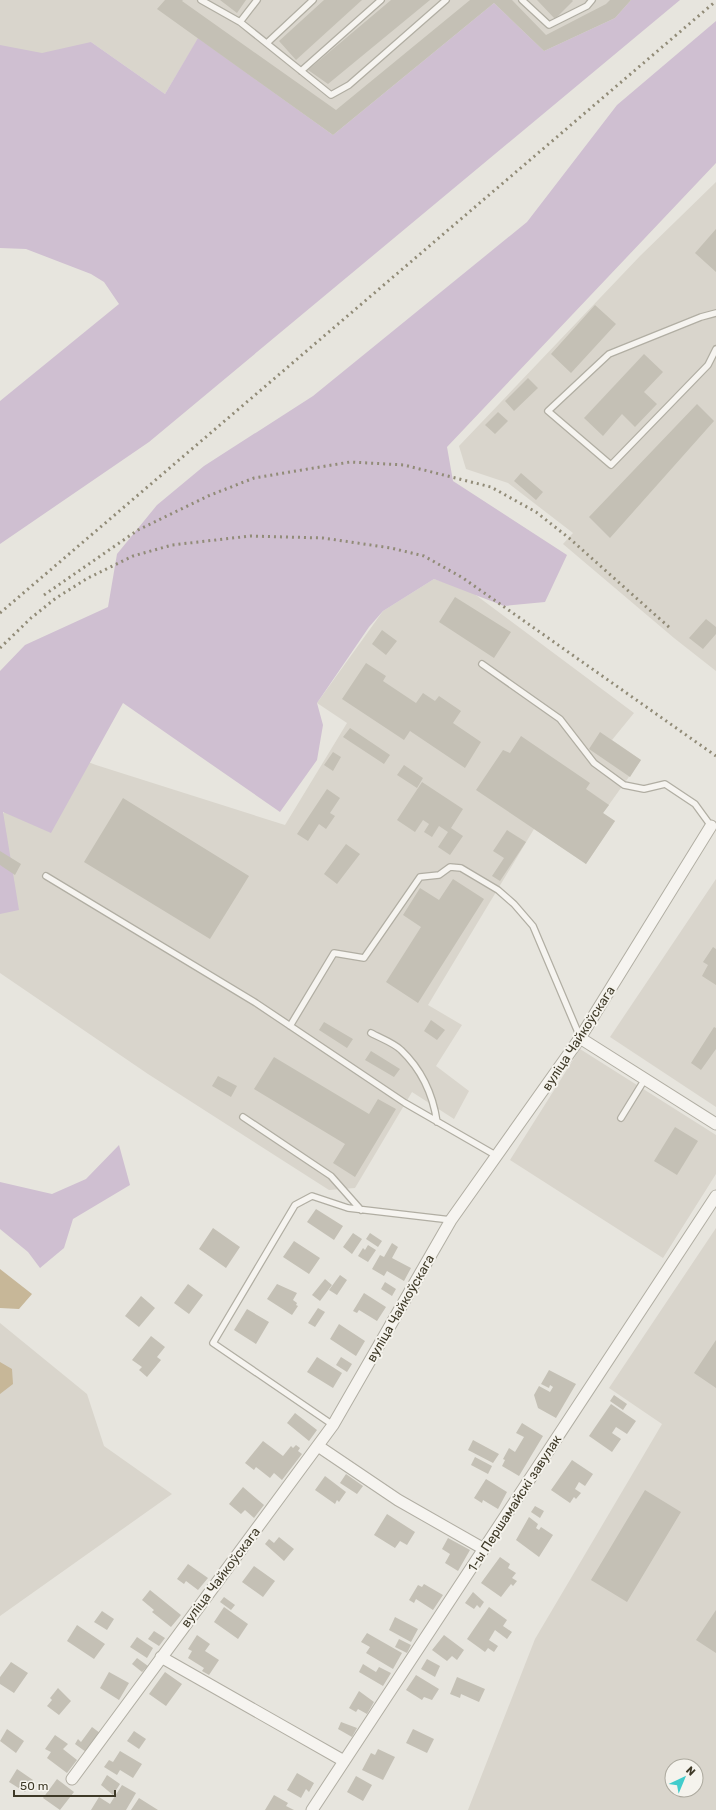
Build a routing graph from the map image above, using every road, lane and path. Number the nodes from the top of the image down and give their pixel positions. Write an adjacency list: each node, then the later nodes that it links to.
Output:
1 (201, 0): 10 (lane)
2 (256, 0): 10 (lane)
3 (312, 0): 11 (lane)
4 (382, 0): 12 (lane)
5 (446, 0): 12 (lane)
6 (522, 0): 9 (lane)
7 (582, 0): 9 (lane)
8 (592, 0): 9 (lane)
9 (587, 6)
10 (240, 22): 11 (lane)
11 (267, 43): 12 (lane)
12 (301, 70)
13 (716, 313): 14 (lane)
14 (716, 349)
15 (482, 664): 16 (lane)
16 (710, 826): 20 (street, вуліца Чайкоўскага)
17 (46, 876): 18 (lane)
18 (290, 1026): 20 (lane); 24 (lane)
19 (371, 1033): 24 (lane)
20 (580, 1038): 21 (street); 26 (street, вуліца Чайкоўскага)
21 (646, 1079): 23 (lane); 25 (street)
22 (242, 1117): 28 (lane)
23 (621, 1118)
24 (437, 1122): 26 (lane)
25 (716, 1124)
26 (497, 1156): 29 (street, вуліца Чайкоўскага)
27 (716, 1196): 32 (street, 1-ы Першамайскі завулак)
28 (360, 1210): 29 (lane); 30 (lane)
29 (451, 1220): 30 (street, вуліца Чайкоўскага)
30 (333, 1425): 31 (street, вуліца Чайкоўскага)
31 (318, 1446): 32 (street); 33 (street, вуліца Чайкоўскага)
32 (484, 1549): 34 (street, 1-ы Першамайскі завулак)
33 (161, 1657): 34 (street); 35 (street, вуліца Чайкоўскага)
34 (344, 1761): 36 (street, 1-ы Першамайскі завулак)
35 (72, 1779)
36 (312, 1810)

